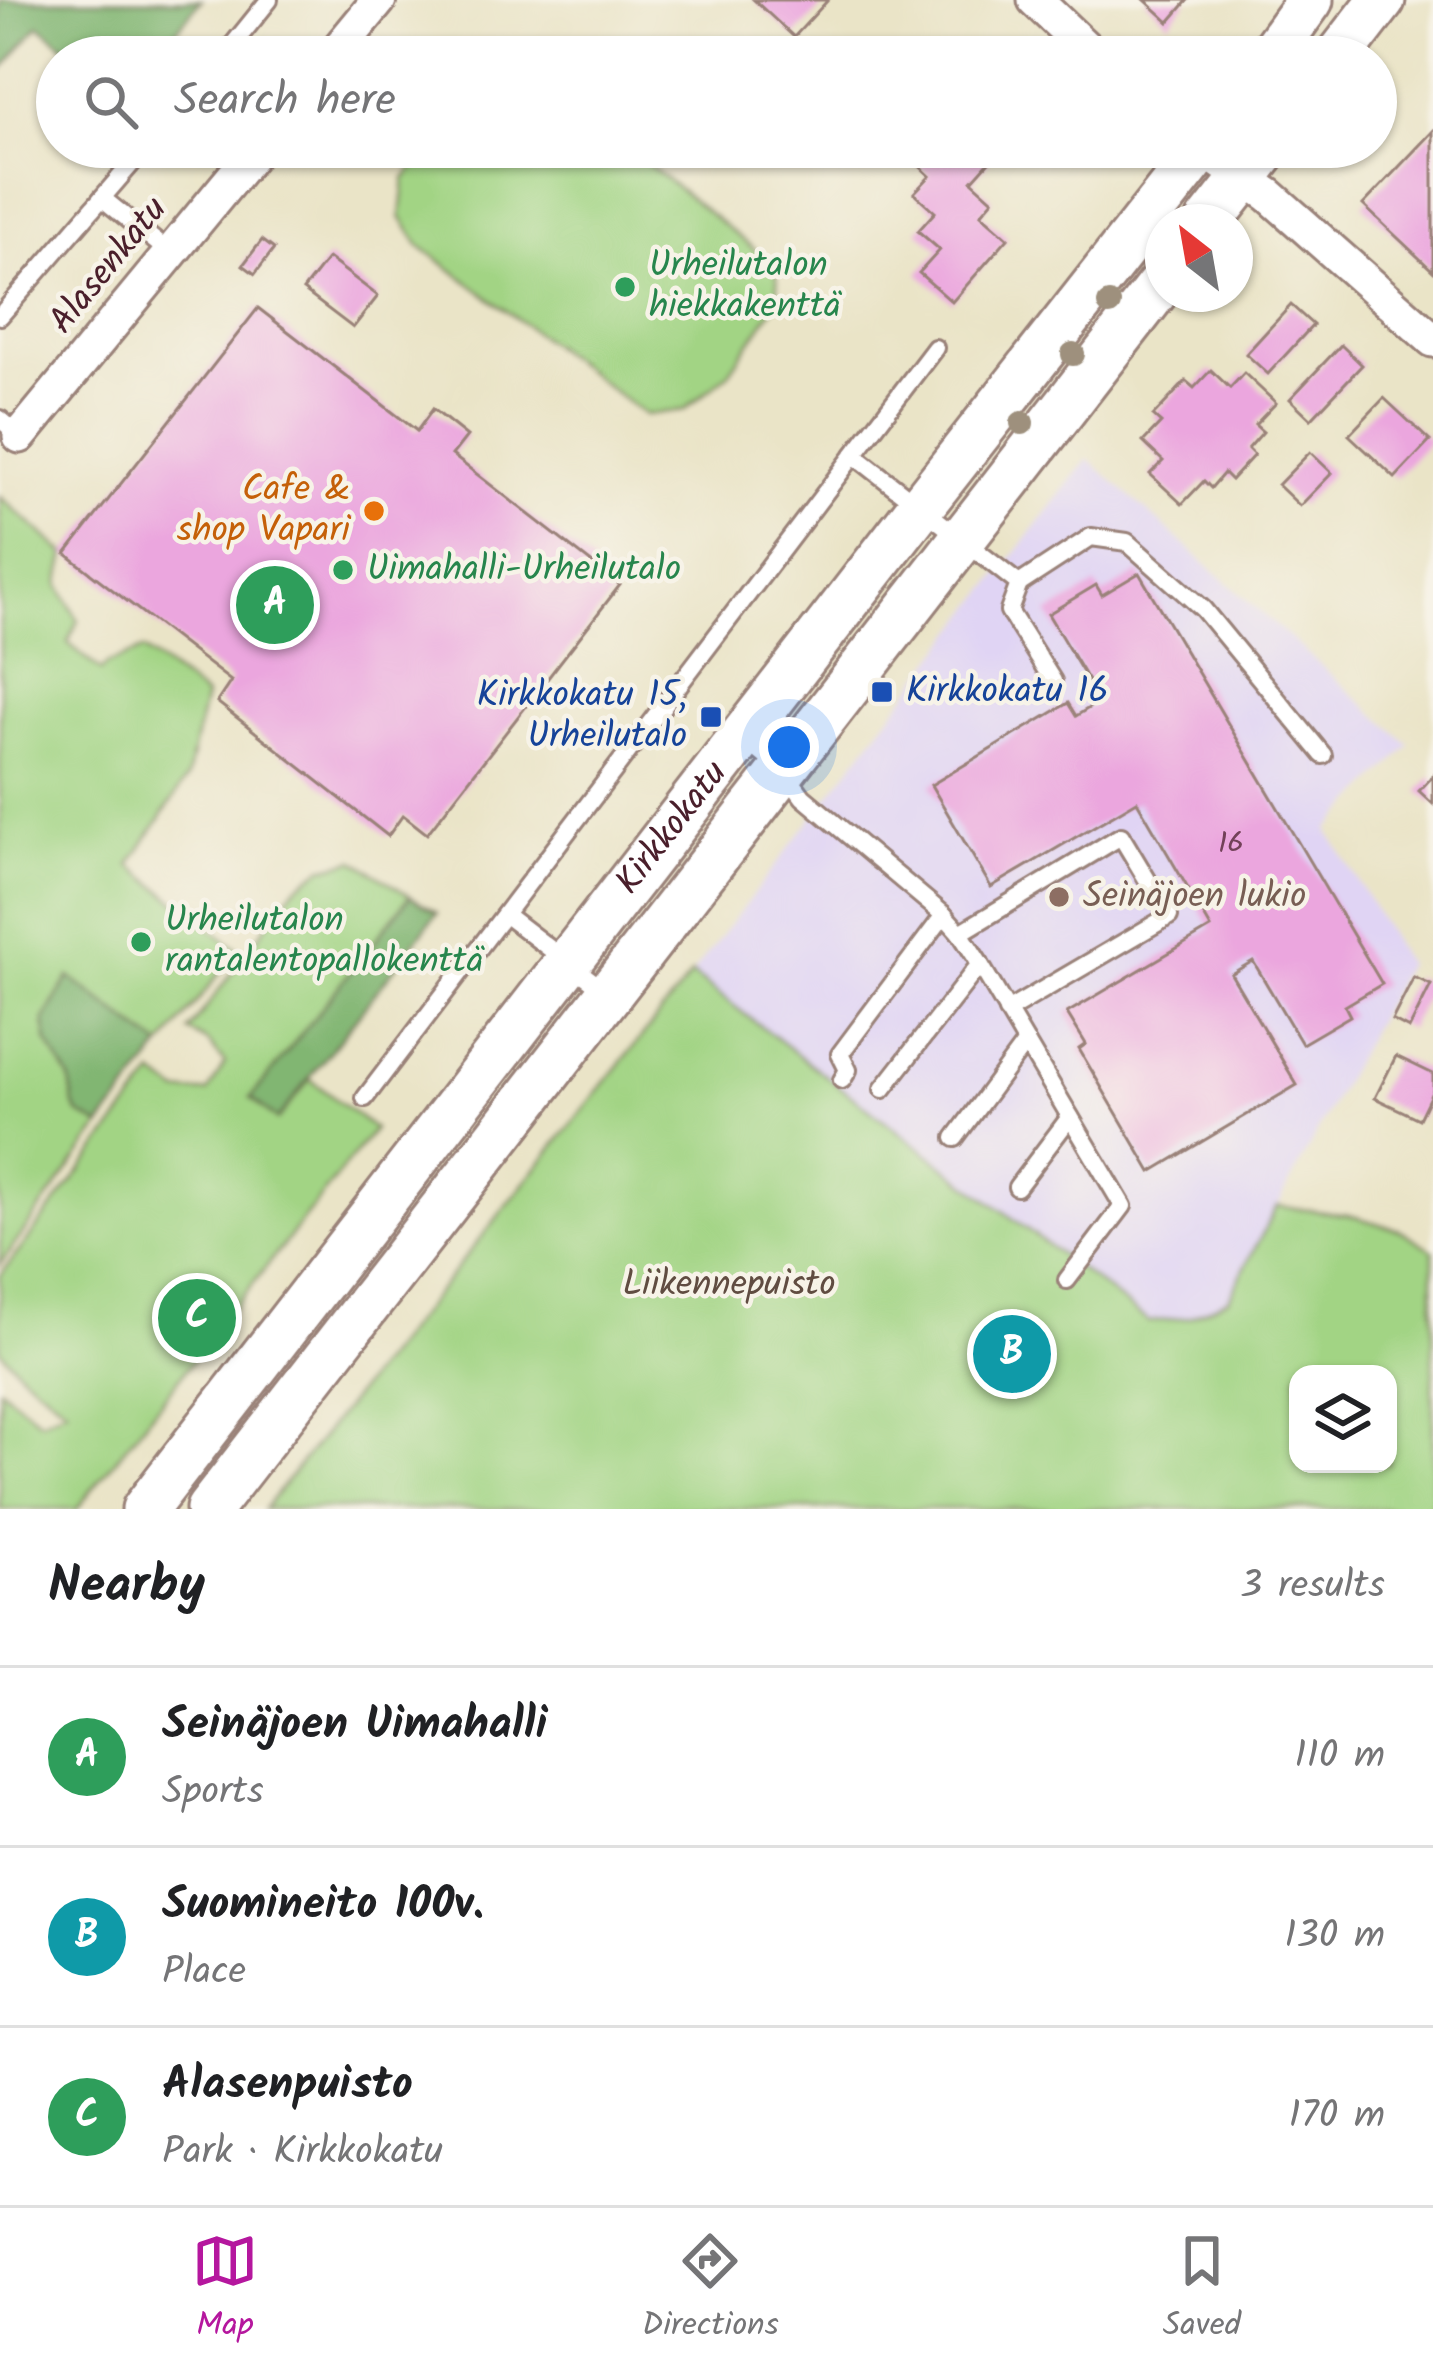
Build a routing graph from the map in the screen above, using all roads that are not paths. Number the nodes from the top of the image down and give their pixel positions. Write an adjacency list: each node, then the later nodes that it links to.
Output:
1 (269, 0): 6 (lane)
2 (379, 0): 7 (street)
3 (1035, 0): 8 (street)
4 (1310, 0): 9 (main road)
5 (1382, 0): 10 (main road)
6 (240, 36)
7 (349, 36)
8 (1073, 36)
9 (1284, 36)
10 (1354, 36)
11 (128, 168): 16 (lane)
12 (241, 168): 18 (street, Alasenkatu)
13 (1186, 168): 25 (main road, Kirkkokatu)
14 (1251, 168): 17 (main road)
15 (1258, 168): 21 (street)
16 (102, 198): 18 (lane); 20 (lane)
17 (1223, 204)
18 (170, 253): 23 (street, Alasenkatu)
19 (1145, 304): 26 (main road, Kirkkokatu)
20 (0, 316)
21 (1433, 340)
22 (935, 348): 24 (lane)
23 (10, 427)
24 (854, 455): 25 (lane); 32 (lane)
25 (921, 506): 26 (lane); 29 (main road, Kirkkokatu)
26 (963, 539): 27 (lane); 31 (main road, Kirkkokatu)
27 (1018, 584): 28 (lane); 30 (lane)
28 (1053, 681)
29 (742, 738): 31 (lane); 35 (main road, Kirkkokatu)
30 (1323, 755)
31 (784, 771): 33 (lane); 37 (main road, Kirkkokatu)
32 (506, 915): 35 (lane); 42 (lane)
33 (944, 915): 34 (lane); 40 (lane)
34 (961, 933): 36 (lane); 38 (lane)
35 (568, 963): 37 (lane); 47 (main road, Kirkkokatu)
36 (980, 964): 38 (lane); 41 (lane)
37 (610, 995): 48 (main road, Kirkkokatu)
38 (1007, 1011): 39 (lane)
39 (1026, 1042): 43 (lane); 44 (lane)
40 (842, 1080)
41 (883, 1089)
42 (365, 1098)
43 (1070, 1117): 45 (lane); 46 (lane)
44 (955, 1138)
45 (1017, 1187)
46 (1067, 1280)
47 (145, 1509)
48 (209, 1509)

